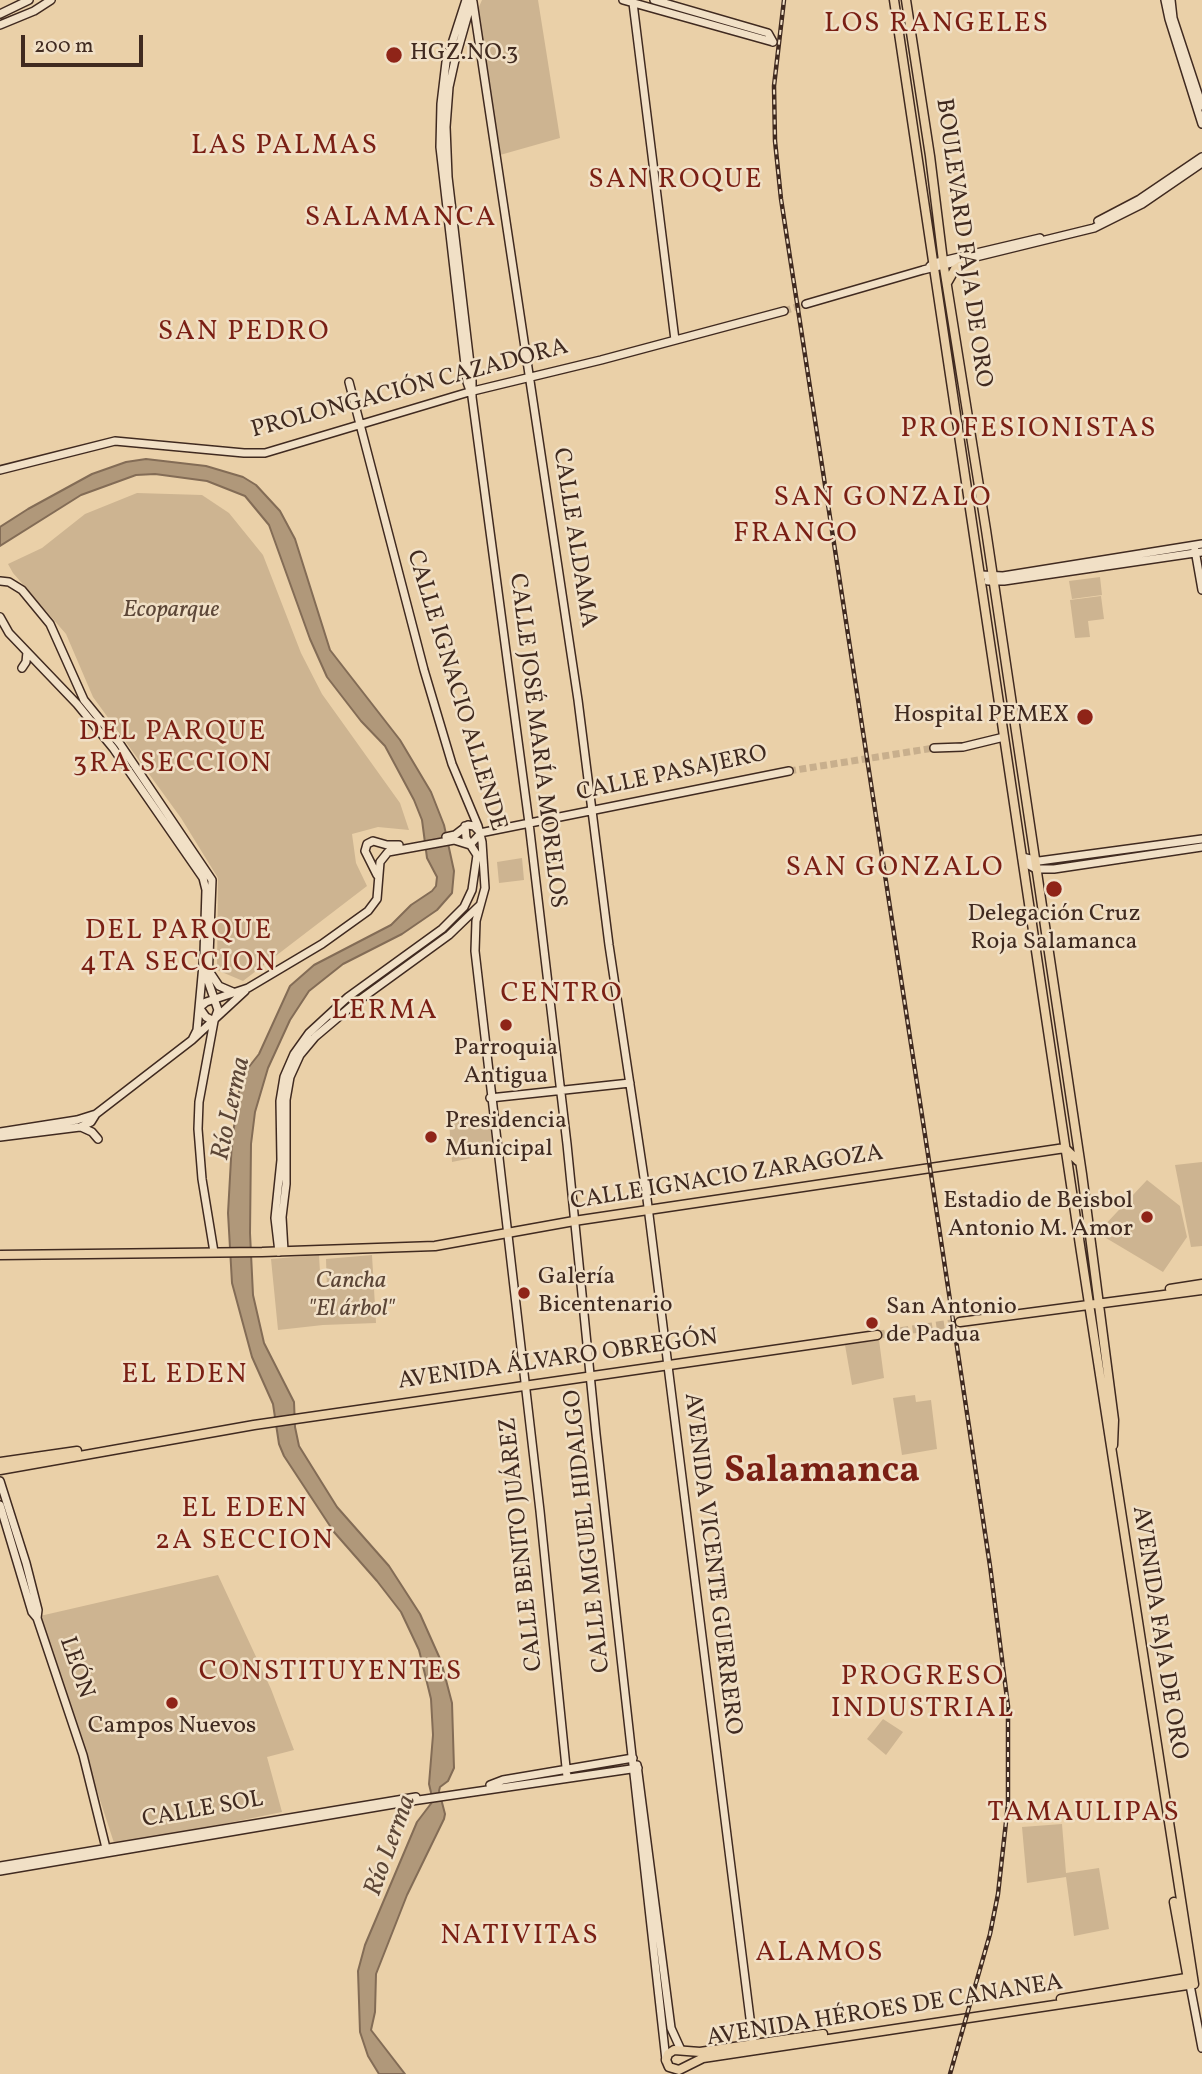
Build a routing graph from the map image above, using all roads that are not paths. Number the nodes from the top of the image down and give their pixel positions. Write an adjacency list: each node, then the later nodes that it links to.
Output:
1 (51, 0): 13 (street)
2 (466, 0): 25 (street, CALLE JOSÉ MARÍA MORELOS)
3 (472, 0): 23 (street, CALLE ALDAMA); 25 (street, CALLE JOSÉ MARÍA MORELOS)
4 (623, 0): 10 (street)
5 (894, 0): 18 (main road, BOULEVARD FAJA DE ORO)
6 (906, 0): 18 (main road, BOULEVARD FAJA DE ORO)
7 (1165, 0): 15 (street)
8 (1171, 0): 14 (street)
9 (27, 1): 12 (street)
10 (633, 3): 11 (street); 22 (street)
11 (654, 3): 11 (street)
12 (0, 14)
13 (0, 25)
14 (1202, 106)
15 (1202, 124)
16 (1202, 159): 17 (street); 18 (street)
17 (969, 260): 18 (street); 19 (main road)
18 (939, 265): 19 (main road, BOULEVARD FAJA DE ORO); 20 (street); 28 (main road, BOULEVARD FAJA DE ORO)
19 (947, 283): 27 (main road, BOULEVARD FAJA DE ORO)
20 (806, 304)
21 (784, 311): 22 (street, PROLONGACIÓN CAZADORA)
22 (673, 340): 23 (street, PROLONGACIÓN CAZADORA)
23 (530, 378): 25 (street, PROLONGACIÓN CAZADORA); 46 (street, CALLE ALDAMA)
24 (349, 382): 26 (street, CALLE IGNACIO ALLENDE)
25 (471, 393): 26 (street, PROLONGACIÓN CAZADORA); 47 (street, CALLE JOSÉ MARÍA MORELOS)
26 (360, 425): 29 (street, PROLONGACIÓN CAZADORA); 49 (street, CALLE IGNACIO ALLENDE)
27 (976, 466): 28 (main road); 32 (main road, BOULEVARD FAJA DE ORO)
28 (965, 467): 31 (main road, BOULEVARD FAJA DE ORO)
29 (0, 470)
30 (1198, 549): 32 (street); 34 (street)
31 (981, 577): 32 (street); 39 (main road, BOULEVARD FAJA DE ORO)
32 (993, 579): 38 (main road, BOULEVARD FAJA DE ORO)
33 (0, 580): 63 (street)
34 (1201, 590)
35 (0, 617): 36 (street)
36 (27, 651): 37 (street); 67 (street)
37 (22, 668)
38 (1011, 701): 39 (main road); 41 (main road, BOULEVARD FAJA DE ORO)
39 (1001, 715): 40 (main road, BOULEVARD FAJA DE ORO)
40 (1004, 737): 41 (main road); 42 (street); 44 (main road, BOULEVARD FAJA DE ORO)
41 (1017, 745): 45 (main road, BOULEVARD FAJA DE ORO)
42 (934, 748)
43 (789, 771): 46 (street, CALLE PASAJERO)
44 (1013, 795): 45 (main road); 56 (main road, BOULEVARD FAJA DE ORO)
45 (1025, 799): 59 (main road, BOULEVARD FAJA DE ORO)
46 (593, 811): 47 (street, CALLE PASAJERO); 70 (street, CALLE ALDAMA)
47 (529, 823): 49 (street, CALLE PASAJERO); 71 (street, CALLE JOSÉ MARÍA MORELOS)
48 (466, 826): 49 (street); 50 (street); 55 (street)
49 (480, 833): 55 (street); 58 (street, CALLE IGNACIO ALLENDE)
50 (453, 838): 54 (street); 55 (street)
51 (1202, 839): 59 (street)
52 (379, 842): 54 (street); 57 (street); 57 (street)
53 (1202, 846): 59 (street)
54 (392, 847): 57 (street)
55 (473, 848): 58 (street); 83 (street)
56 (1023, 860): 59 (street); 62 (main road, BOULEVARD FAJA DE ORO)
57 (378, 862): 64 (street)
58 (484, 863): 60 (street, CALLE IGNACIO ALLENDE)
59 (1035, 864): 61 (main road, BOULEVARD FAJA DE ORO)
60 (483, 902): 72 (street, CALLE IGNACIO ALLENDE); 83 (street)
61 (1041, 902): 62 (main road); 79 (main road, BOULEVARD FAJA DE ORO)
62 (1029, 904): 78 (main road, BOULEVARD FAJA DE ORO)
63 (208, 971): 65 (street); 66 (street)
64 (248, 988): 65 (street); 68 (street)
65 (237, 992): 66 (street)
66 (214, 998): 67 (street); 68 (street)
67 (200, 1007): 68 (street); 69 (street)
68 (214, 1021): 69 (street); 84 (street)
69 (192, 1040): 73 (street)
70 (630, 1083): 71 (street); 80 (street, AVENIDA VICENTE GUERRERO)
71 (561, 1090): 72 (street); 81 (street, CALLE MIGUEL HIDALGO)
72 (491, 1098): 82 (street, CALLE BENITO JUÁREZ)
73 (93, 1116): 74 (street); 75 (street)
74 (80, 1127): 76 (street); 77 (street)
75 (0, 1132)
76 (0, 1137)
77 (98, 1139)
78 (1065, 1148): 79 (main road); 80 (main road, CALLE IGNACIO ZARAGOZA); 89 (main road, BOULEVARD FAJA DE ORO)
79 (1082, 1174): 89 (main road, BOULEVARD FAJA DE ORO)
80 (649, 1210): 81 (main road, CALLE IGNACIO ZARAGOZA); 92 (street, AVENIDA VICENTE GUERRERO)
81 (574, 1221): 82 (main road, CALLE IGNACIO ZARAGOZA); 93 (street, CALLE MIGUEL HIDALGO)
82 (507, 1232): 83 (main road, CALLE IGNACIO ZARAGOZA); 94 (street, CALLE BENITO JUÁREZ)
83 (281, 1251): 84 (main road, CALLE IGNACIO ZARAGOZA)
84 (217, 1252): 85 (main road, CALLE IGNACIO ZARAGOZA)
85 (0, 1255)
86 (1202, 1284): 88 (main road)
87 (1202, 1290): 88 (main road)
88 (1178, 1291): 89 (main road)
89 (1093, 1303): 90 (main road); 96 (main road, BOULEVARD FAJA DE ORO)
90 (960, 1322)
91 (880, 1334): 92 (main road, AVENIDA ÁLVARO OBREGÓN)
92 (667, 1364): 93 (main road, AVENIDA ÁLVARO OBREGÓN); 109 (street, AVENIDA VICENTE GUERRERO)
93 (591, 1375): 94 (main road, AVENIDA ÁLVARO OBREGÓN); 102 (street, CALLE MIGUEL HIDALGO)
94 (524, 1385): 95 (main road, AVENIDA ÁLVARO OBREGÓN); 104 (street, CALLE BENITO JUÁREZ)
95 (244, 1427): 97 (main road, AVENIDA ÁLVARO OBREGÓN); 98 (main road, AVENIDA ÁLVARO OBREGÓN)
96 (1111, 1451): 107 (main road, AVENIDA FAJA DE ORO)
97 (0, 1462)
98 (0, 1470)
99 (0, 1481): 101 (street)
100 (0, 1505): 101 (street)
101 (36, 1615): 105 (street, LEÓN)
102 (633, 1758): 103 (street, CALLE MIGUEL HIDALGO); 104 (street)
103 (635, 1768): 104 (street); 108 (street, CALLE MIGUEL HIDALGO)
104 (567, 1773): 105 (street, CALLE SOL)
105 (107, 1850): 106 (street, CALLE SOL)
106 (0, 1869)
107 (1191, 1981): 109 (main road, AVENIDA HÉROES DE CANANEA); 110 (street, AVENIDA FAJA DE ORO)
108 (666, 2028): 111 (street); 112 (street, CALLE MIGUEL HIDALGO)
109 (753, 2047): 111 (main road, AVENIDA HÉROES DE CANANEA); 113 (main road, AVENIDA HÉROES DE CANANEA)
110 (1202, 2048)
111 (681, 2050): 112 (main road, AVENIDA HÉROES DE CANANEA); 113 (main road)
112 (666, 2060): 113 (main road, AVENIDA HÉROES DE CANANEA); 114 (main road)
113 (684, 2070)
114 (668, 2074)

